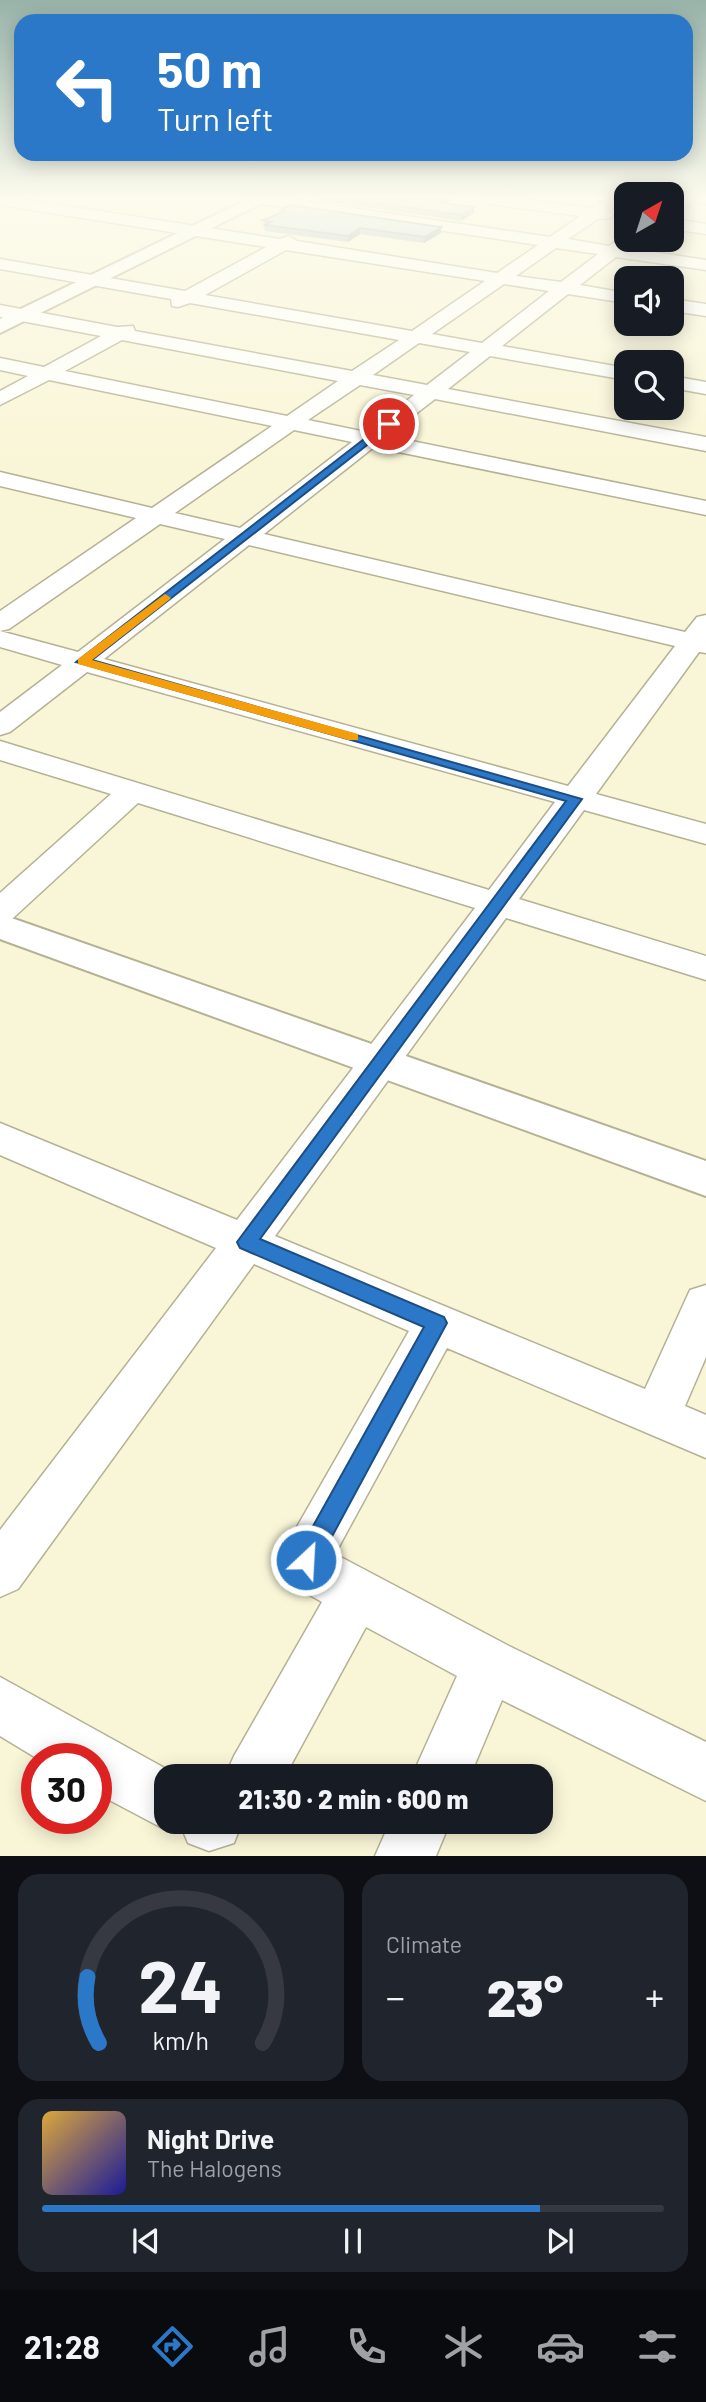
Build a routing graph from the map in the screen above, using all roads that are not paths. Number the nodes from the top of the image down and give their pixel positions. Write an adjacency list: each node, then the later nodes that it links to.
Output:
1 (85, 286): 14 (street)
2 (121, 286): 9 (street)
3 (208, 286): 9 (street)
4 (489, 286): 18 (street)
5 (547, 286): 7 (street)
6 (567, 286): 7 (street)
7 (564, 288): 8 (street); 19 (street)
8 (614, 296)
9 (187, 297): 11 (street); 18 (street)
10 (684, 307): 12 (street)
11 (164, 309)
12 (706, 310)
13 (0, 311): 14 (street)
14 (24, 315): 16 (street); 17 (street)
15 (142, 321): 17 (street)
16 (0, 327)
17 (120, 333): 22 (street); 23 (street)
18 (415, 337): 19 (street); 23 (street)
19 (485, 349): 21 (street); 26 (street)
20 (0, 363): 22 (street)
21 (614, 372)
22 (47, 373): 27 (street); 28 (street)
23 (355, 378): 26 (street); 28 (street)
24 (684, 384): 25 (street)
25 (706, 388)
26 (430, 392): 29 (street); 30 (street)
27 (0, 399)
28 (289, 424): 29 (street); 33 (street)
29 (369, 440): 32 (street); 34 (street)
30 (706, 444)
31 (0, 479): 33 (street)
32 (706, 508)
33 (156, 516): 34 (street); 35 (street)
34 (244, 536): 36 (street); 38 (street)
35 (0, 623)
36 (701, 637): 42 (street)
37 (0, 639): 38 (street)
38 (82, 662): 39 (street); 42 (street)
39 (0, 726)
40 (0, 750): 41 (street)
41 (133, 791): 44 (street); 45 (street)
42 (575, 799): 43 (street); 44 (street)
43 (706, 834)
44 (497, 904): 47 (street); 48 (street)
45 (0, 911)
46 (0, 926): 48 (street)
47 (706, 968)
48 (379, 1063): 50 (street); 51 (street)
49 (0, 1138): 51 (street)
50 (706, 1179)
51 (247, 1242): 53 (street); 56 (street)
52 (706, 1303): 54 (street)
53 (437, 1323): 54 (street); 57 (street)
54 (657, 1416): 55 (street)
55 (706, 1437)
56 (0, 1572)
57 (357, 1592): 58 (street); 61 (street)
58 (490, 1665): 62 (street); 64 (street)
59 (0, 1705): 60 (street)
60 (65, 1743)
61 (261, 1764)
62 (446, 1764)
63 (112, 1770): 65 (street)
64 (706, 1772)
65 (154, 1794)
66 (415, 1834): 67 (street)
67 (405, 1856)

